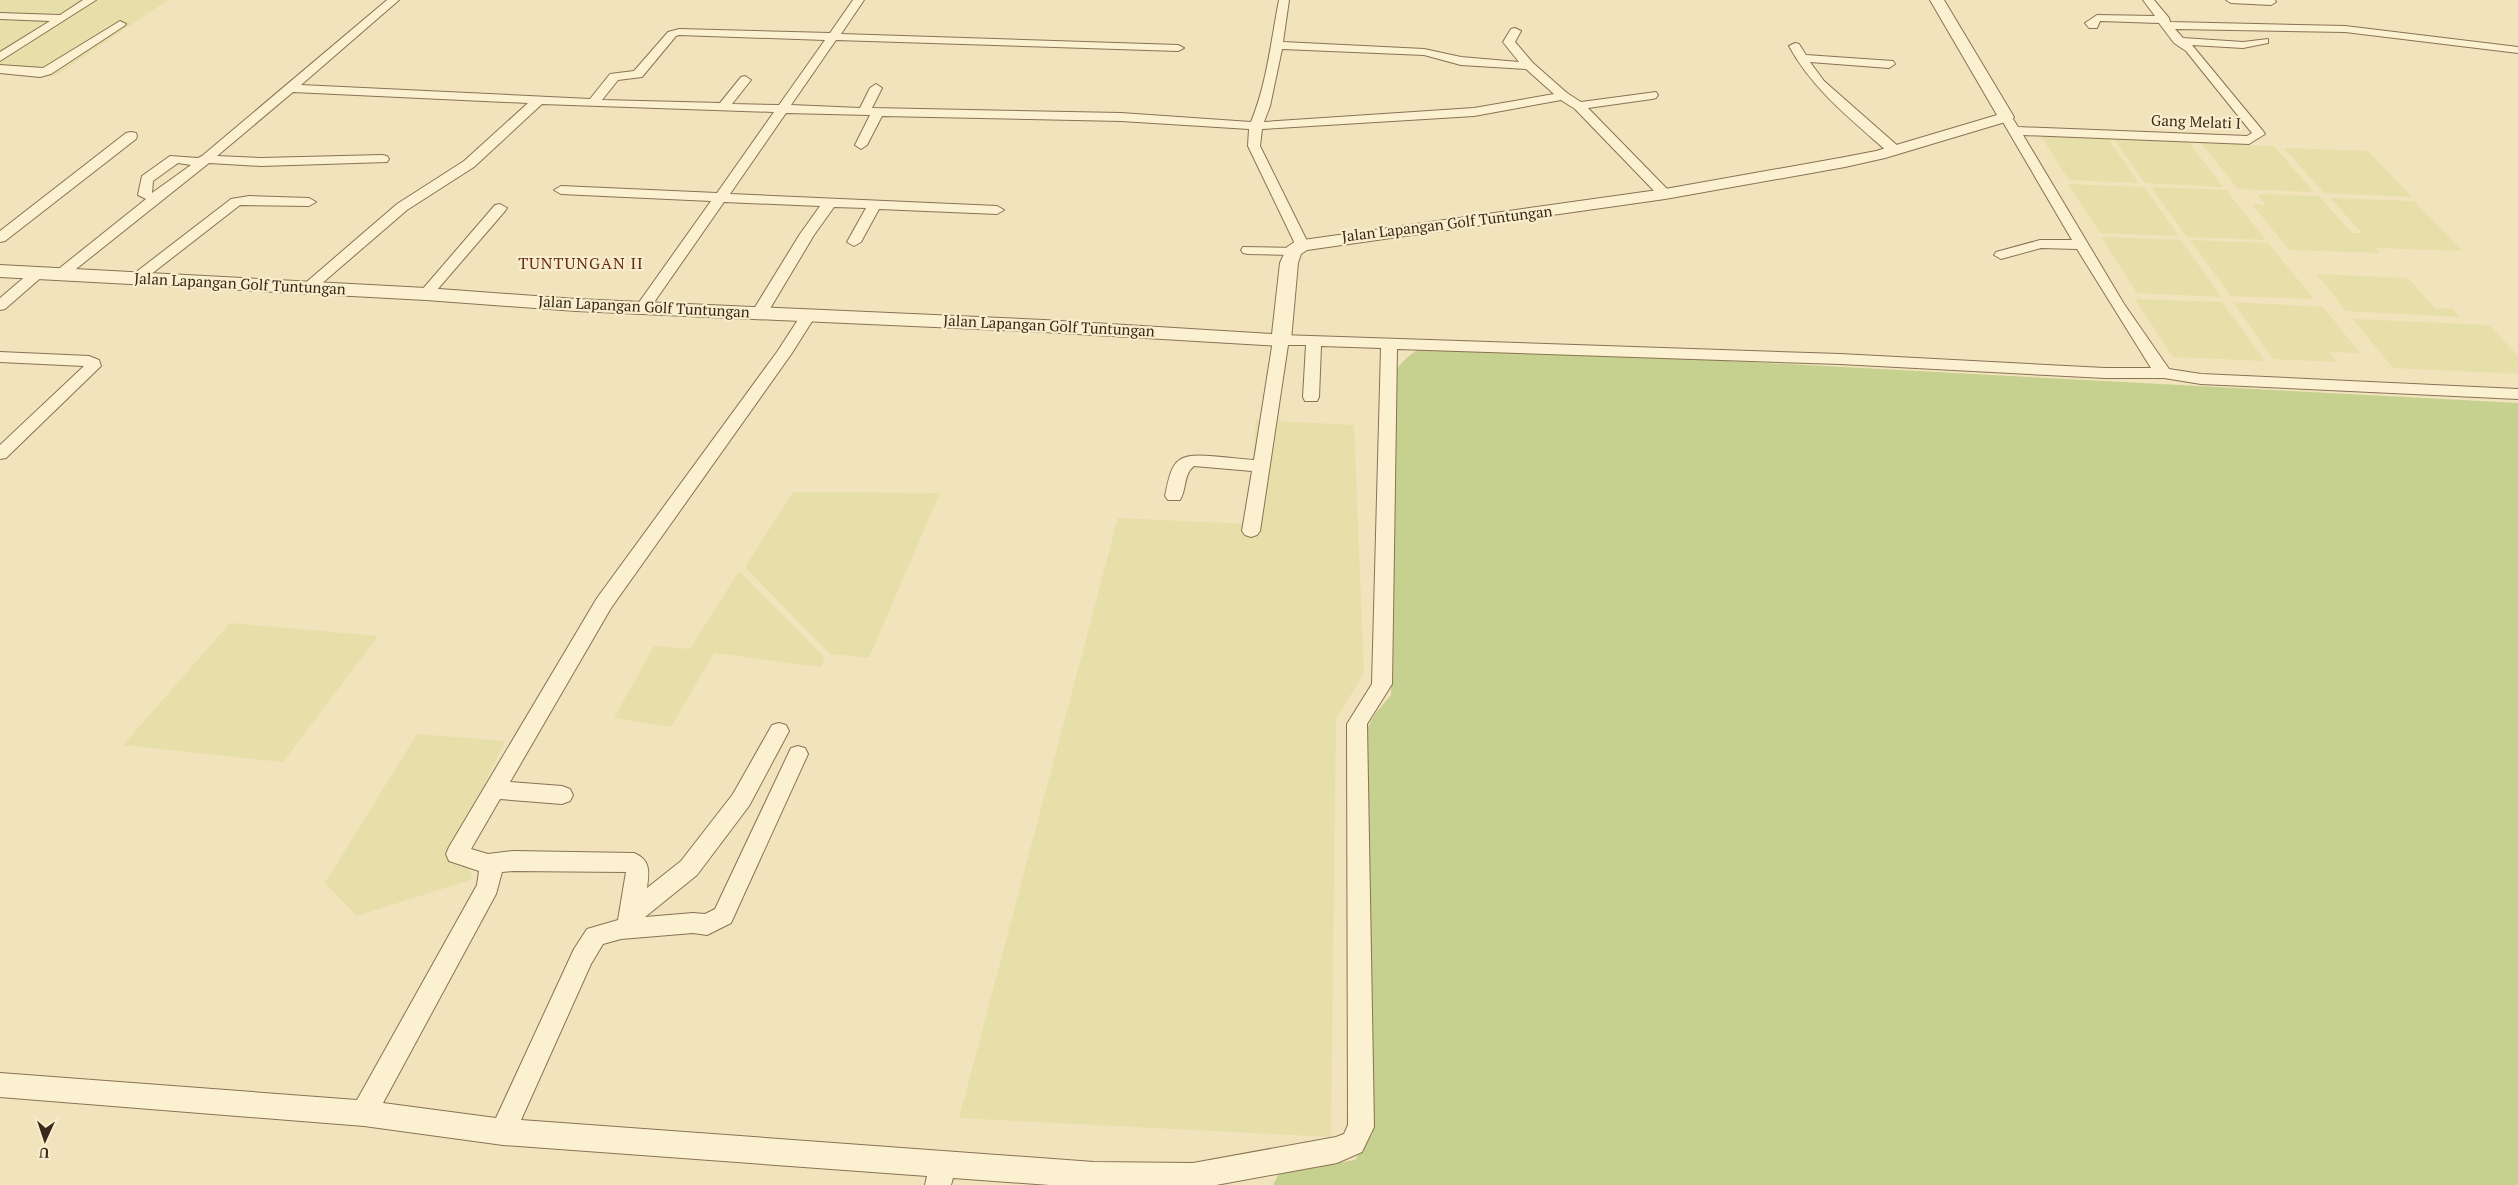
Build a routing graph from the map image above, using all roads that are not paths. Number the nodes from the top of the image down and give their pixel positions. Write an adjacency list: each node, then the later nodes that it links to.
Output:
1 (91, 0): 11 (street)
2 (394, 0): 29 (street)
3 (859, 0): 16 (street)
4 (1284, 0): 19 (street)
5 (1937, 0): 40 (street)
6 (2148, 0): 12 (street, Gang Melati I)
7 (2231, 0): 8 (street)
8 (2271, 2)
9 (2117, 9): 12 (street)
10 (0, 16): 11 (street)
11 (62, 18): 23 (street)
12 (2163, 20): 14 (street); 18 (street, Gang Melati I); 22 (street)
13 (120, 24): 27 (street)
14 (2093, 26)
15 (1515, 31): 26 (street)
16 (834, 37): 21 (street); 34 (street); 37 (street)
17 (2264, 41): 18 (street)
18 (2178, 42): 40 (street, Gang Melati I)
19 (1277, 45): 26 (street); 41 (street)
20 (1795, 46): 24 (street)
21 (1178, 48)
22 (2518, 50)
23 (0, 56)
24 (1801, 58): 25 (street); 44 (street)
25 (1889, 64)
26 (1529, 66): 32 (street)
27 (0, 69)
28 (745, 80): 35 (street)
29 (289, 88): 33 (street); 46 (street)
30 (876, 88): 38 (street)
31 (1652, 95): 36 (street)
32 (1564, 96): 36 (street); 41 (street)
33 (540, 100): 34 (street); 66 (street)
34 (593, 103): 35 (street)
35 (724, 106): 37 (street)
36 (1579, 106): 48 (street)
37 (785, 108): 38 (street); 49 (street)
38 (864, 112): 39 (street)
39 (878, 112): 41 (street); 43 (street)
40 (2011, 124): 44 (street, Jalan Lapangan Golf Tuntungan); 58 (street)
41 (1256, 126): 59 (street)
42 (131, 136): 56 (street)
43 (861, 145)
44 (1894, 150): 48 (street, Jalan Lapangan Golf Tuntungan)
45 (382, 159): 46 (street)
46 (203, 160): 50 (street); 50 (street)
47 (561, 190): 49 (street)
48 (1665, 194): 59 (street, Jalan Lapangan Golf Tuntungan)
49 (719, 197): 52 (street); 69 (street)
50 (156, 198): 64 (street)
51 (309, 202): 65 (street)
52 (830, 202): 53 (street); 70 (street)
53 (875, 204): 55 (street); 57 (street)
54 (500, 208): 67 (street)
55 (998, 210)
56 (0, 238)
57 (854, 242)
58 (2084, 245): 61 (street); 76 (street)
59 (1297, 248): 60 (street); 72 (street)
60 (1248, 250)
61 (2001, 255)
62 (39, 272): 63 (street, Jalan Lapangan Golf Tuntungan); 64 (street, Jalan Lapangan Golf Tuntungan); 68 (street)
63 (6, 273)
64 (61, 274): 65 (street, Jalan Lapangan Golf Tuntungan)
65 (136, 279): 66 (street, Jalan Lapangan Golf Tuntungan)
66 (308, 288): 67 (street, Jalan Lapangan Golf Tuntungan)
67 (426, 294): 69 (street, Jalan Lapangan Golf Tuntungan)
68 (0, 306)
69 (643, 308): 70 (street, Jalan Lapangan Golf Tuntungan)
70 (760, 312): 71 (street, Jalan Lapangan Golf Tuntungan)
71 (808, 314): 72 (street, Jalan Lapangan Golf Tuntungan); 85 (street)
72 (1281, 340): 73 (street); 80 (street)
73 (1314, 341): 74 (street); 78 (street)
74 (1389, 344): 76 (street); 92 (street)
75 (0, 357): 79 (street)
76 (2164, 373): 77 (street)
77 (2518, 394)
78 (1311, 397)
79 (0, 454)
80 (1260, 466): 81 (street); 82 (street)
81 (1174, 496)
82 (1250, 531)
83 (778, 732): 88 (street)
84 (798, 754): 88 (street)
85 (495, 790): 86 (street); 87 (street)
86 (562, 795)
87 (488, 864): 88 (street); 90 (street)
88 (625, 922): 91 (street)
89 (0, 1085): 90 (street)
90 (364, 1114): 91 (street)
91 (503, 1132): 92 (street)
92 (940, 1174)

